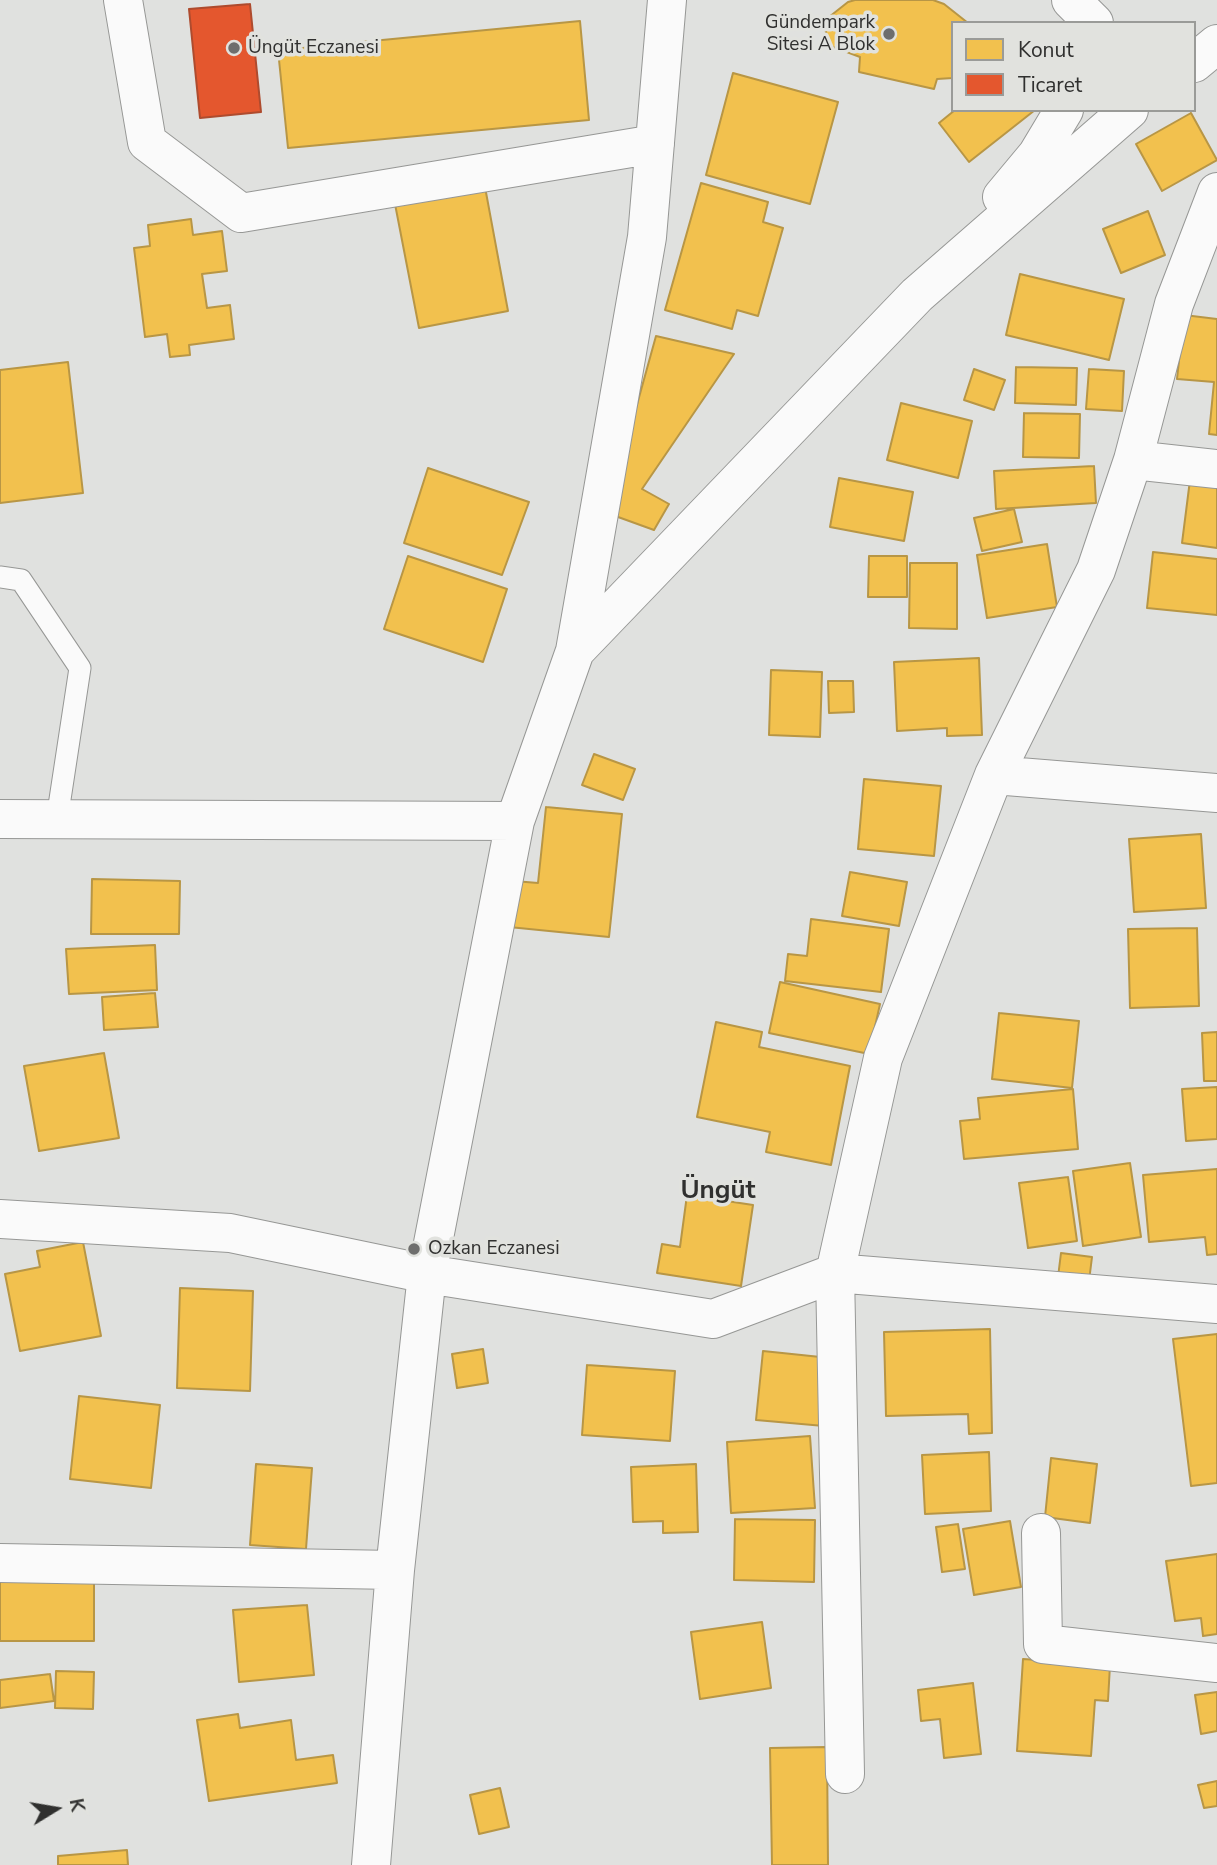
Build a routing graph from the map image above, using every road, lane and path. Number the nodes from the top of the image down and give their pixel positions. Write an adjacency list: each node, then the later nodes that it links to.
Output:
1 (123, 0): 9 (street)
2 (667, 0): 9 (street)
3 (1071, 0): 5 (street)
4 (1093, 0): 6 (street)
5 (1094, 21)
6 (1096, 21)
7 (1062, 112): 11 (street)
8 (1127, 112): 11 (street)
9 (655, 144): 15 (street)
10 (1217, 192): 12 (street)
11 (940, 275): 15 (street)
12 (1133, 460): 13 (street); 16 (street)
13 (1217, 469)
14 (0, 577): 19 (lane)
15 (575, 651): 20 (street)
16 (994, 775): 17 (street); 22 (street)
17 (1217, 793)
18 (0, 819): 19 (street)
19 (57, 819): 20 (street)
20 (515, 821): 23 (street)
21 (0, 1219): 23 (street)
22 (835, 1273): 23 (street); 24 (street); 29 (street)
23 (427, 1274): 27 (street)
24 (1217, 1304)
25 (1041, 1533): 28 (street)
26 (0, 1563): 27 (street)
27 (395, 1570): 30 (street)
28 (1217, 1662)
29 (845, 1774)
30 (371, 1865)

